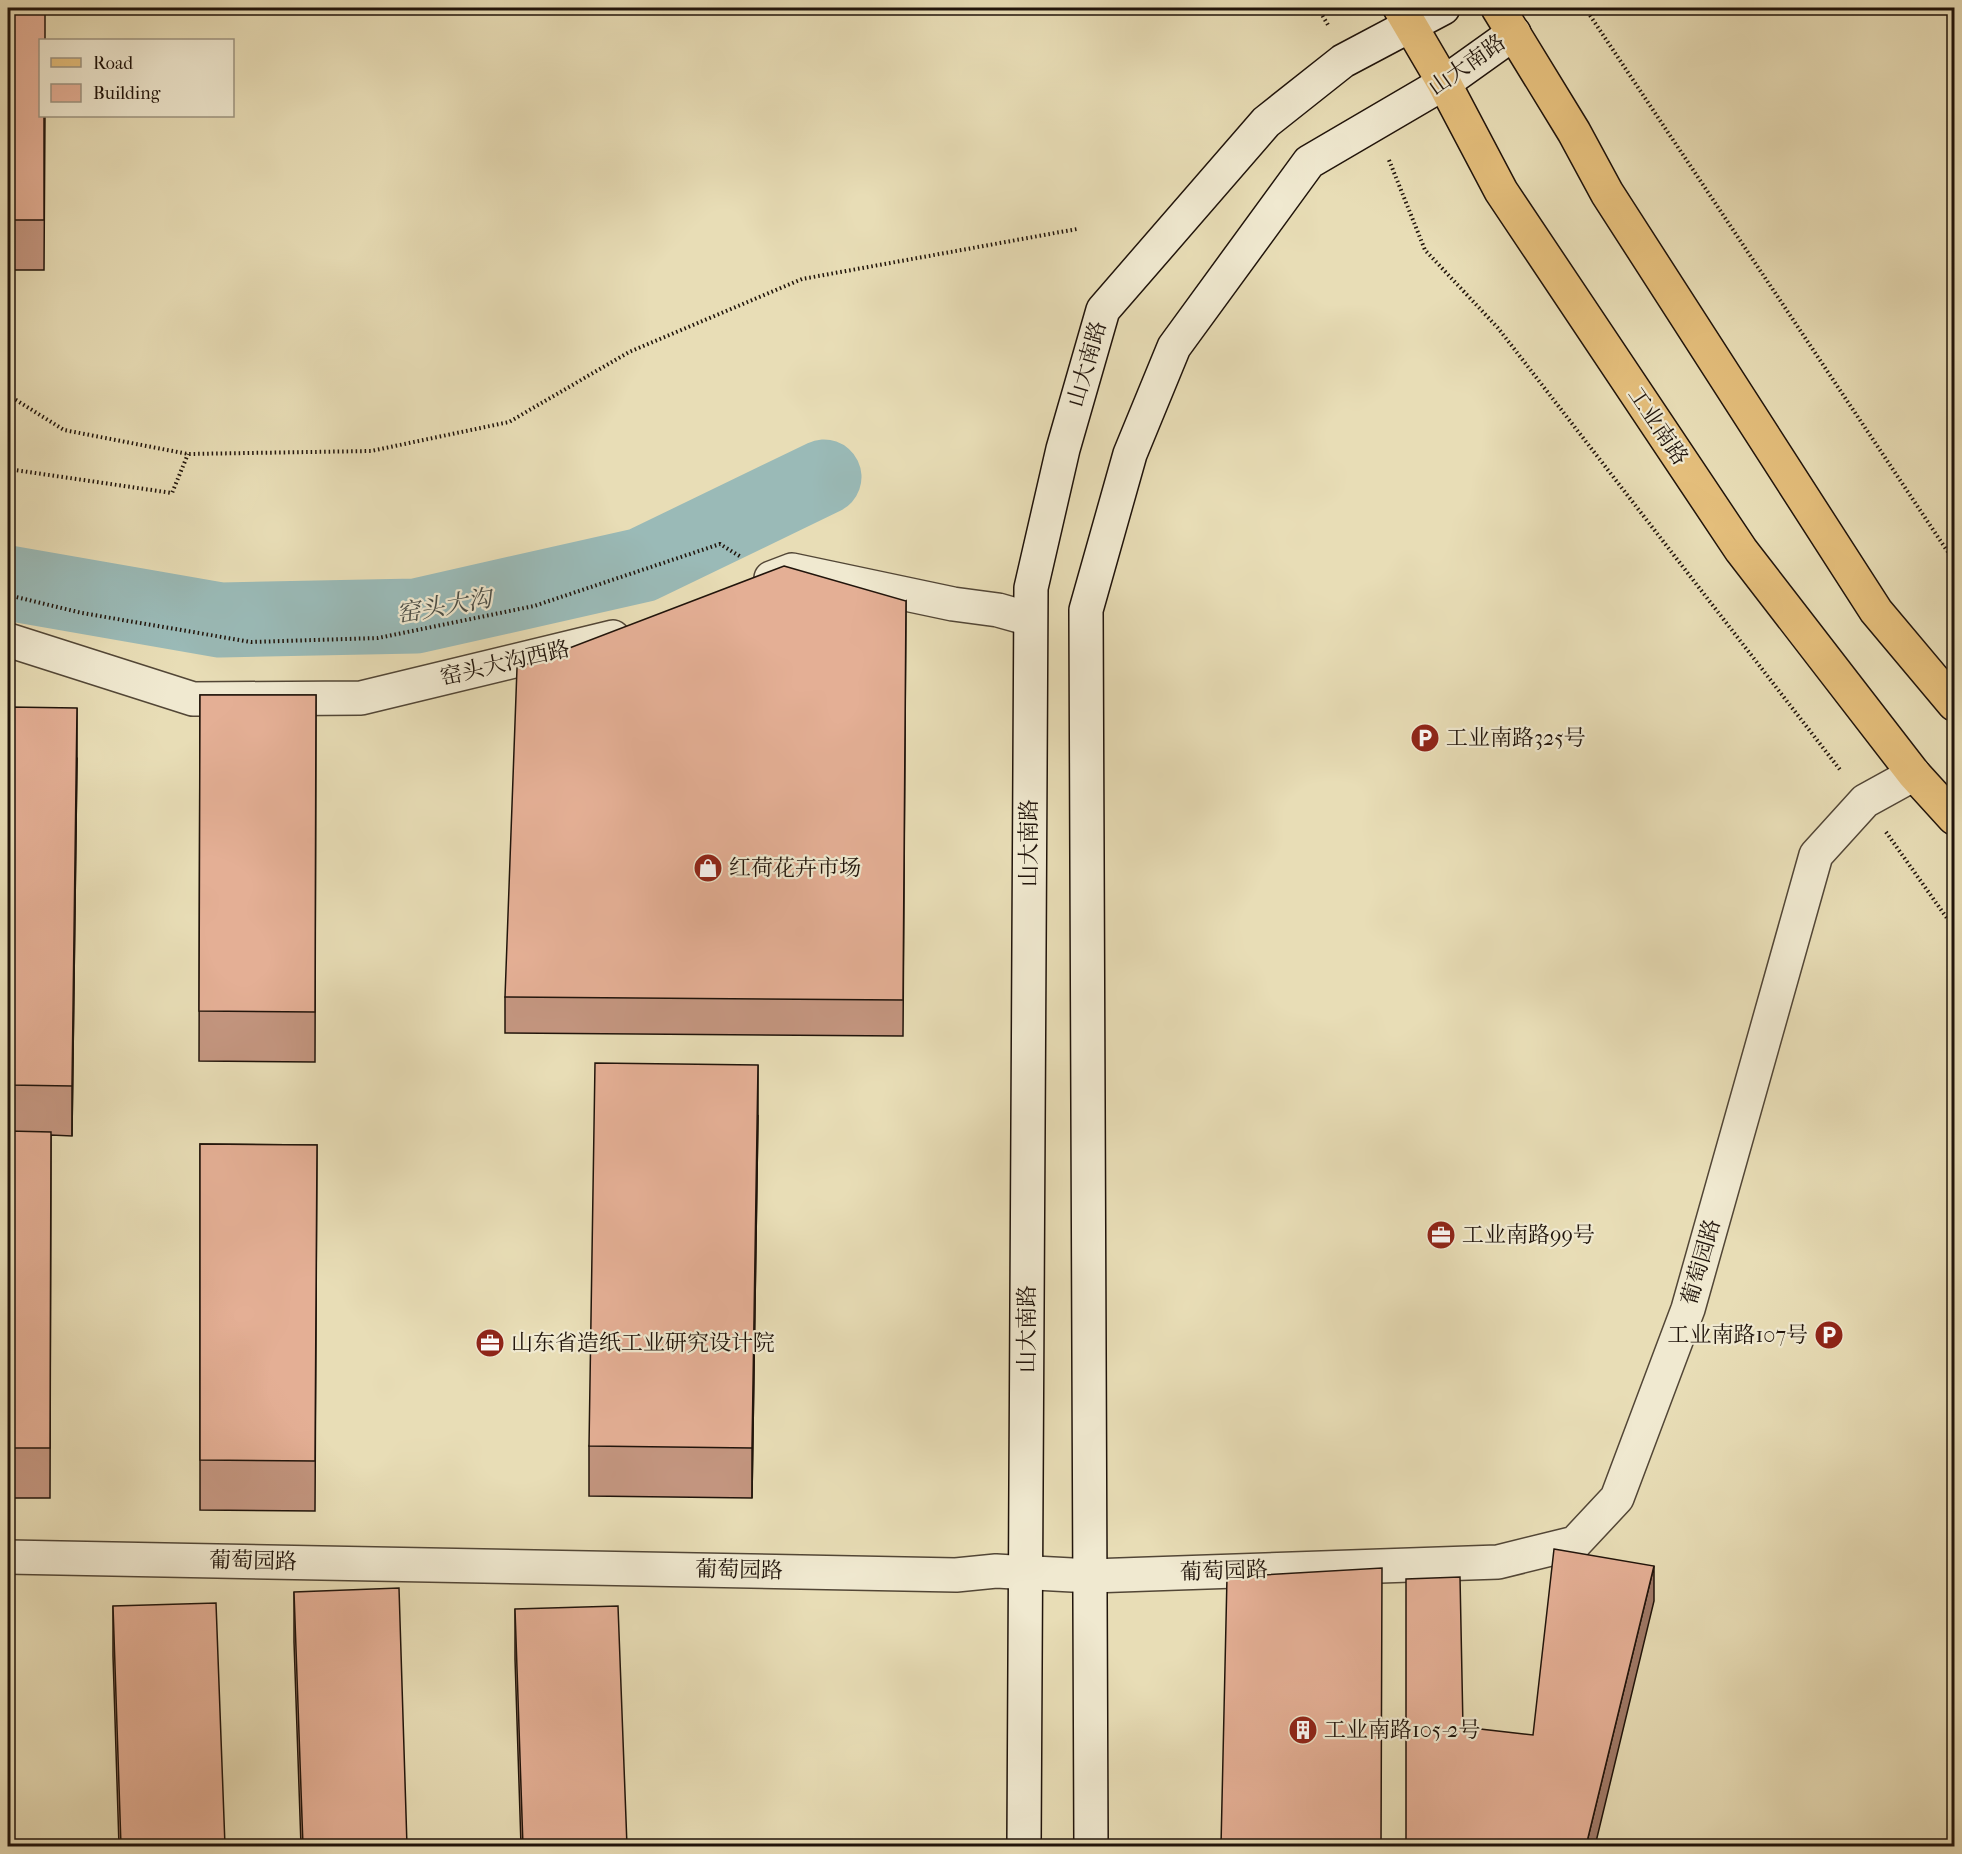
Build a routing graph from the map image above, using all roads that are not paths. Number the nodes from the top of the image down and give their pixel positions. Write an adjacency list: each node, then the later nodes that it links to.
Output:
1 (1443, 8): 2 (main road, 山大南路)
2 (1406, 16): 4 (main road, 工业南路); 6 (main road, 山大南路)
3 (1506, 20): 4 (main road, 山大南路); 9 (main road)
4 (1444, 83): 10 (main road, 工业南路); 15 (main road, 山大南路)
5 (743, 588): 6 (main road)
6 (1030, 619): 13 (main road, 山大南路)
7 (636, 629): 8 (main road, 窑头大沟西路)
8 (8, 640)
9 (1954, 704)
10 (1914, 774): 11 (main road, 工业南路); 13 (main road, 葡萄园路)
11 (1954, 818)
12 (8, 1557): 13 (main road, 葡萄园路)
13 (1025, 1573): 14 (main road, 山大南路)
14 (1024, 1846)
15 (1091, 1846)

